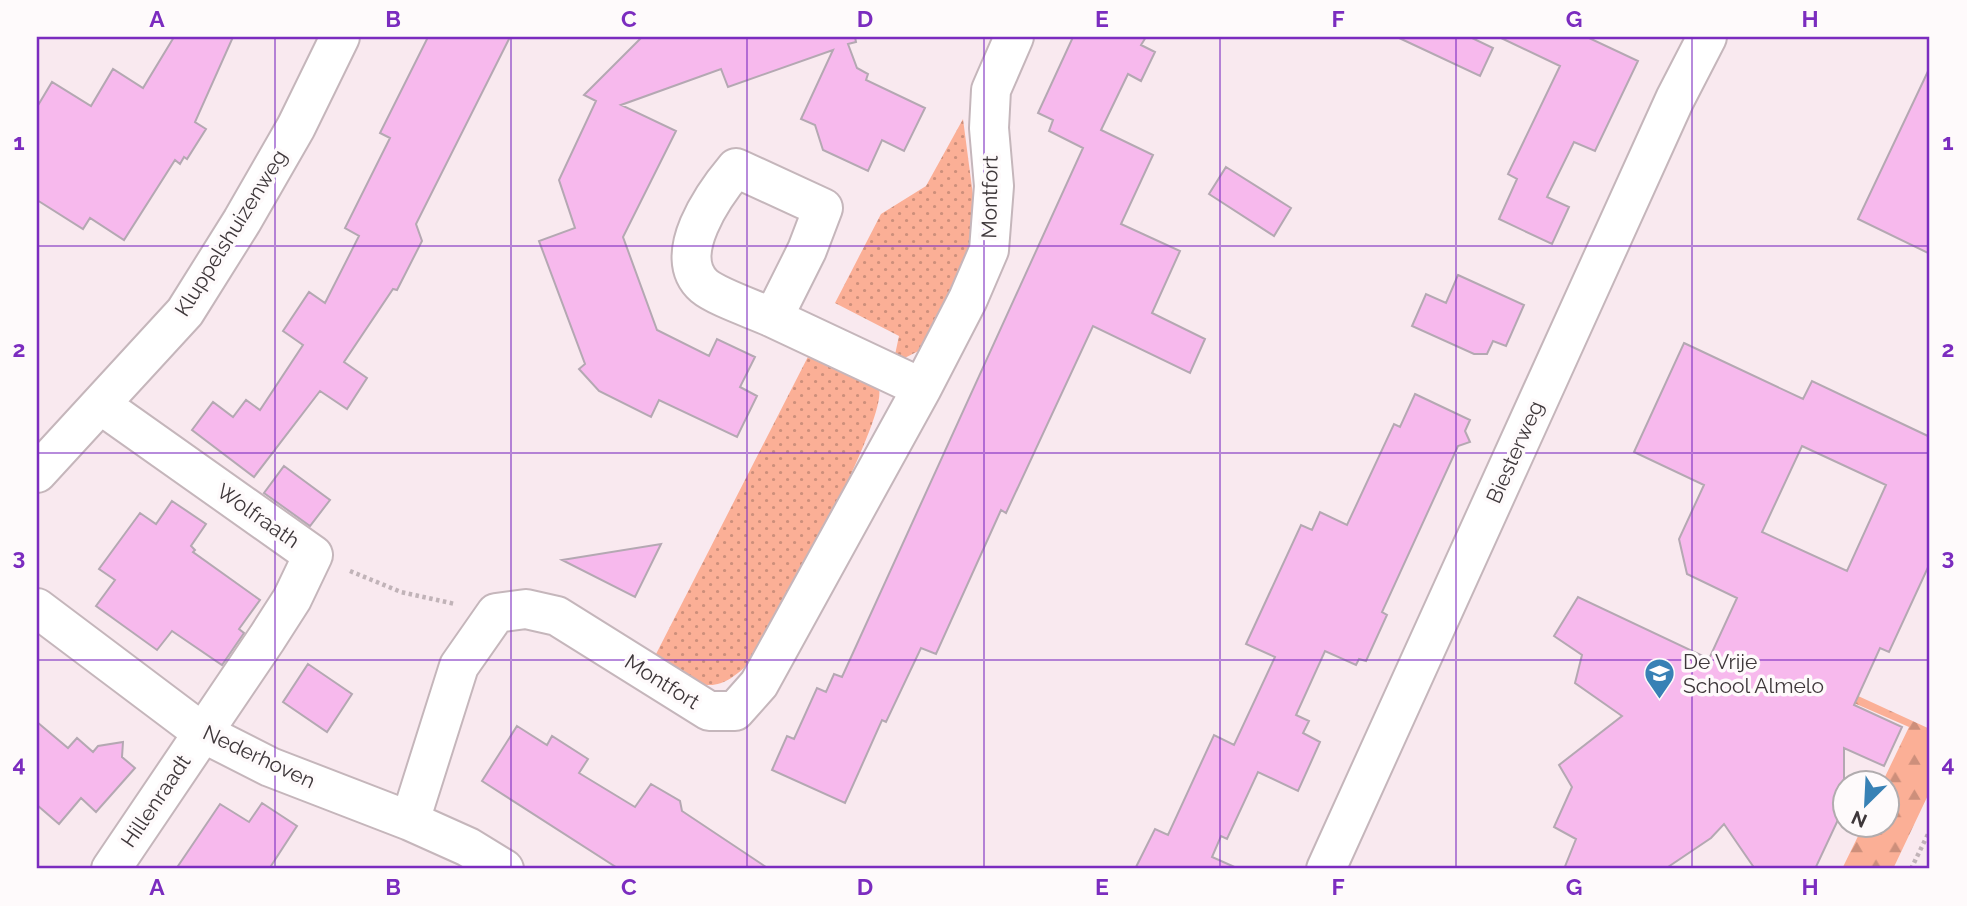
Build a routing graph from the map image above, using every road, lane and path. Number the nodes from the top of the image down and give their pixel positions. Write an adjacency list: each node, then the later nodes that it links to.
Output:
1 (340, 37): 6 (street, Kluppelshuizenweg)
2 (1014, 37): 5 (street, Montfort)
3 (1707, 37): 16 (street, Biesterweg)
4 (773, 318): 5 (street)
5 (922, 388): 10 (street, Montfort)
6 (101, 405): 7 (street, Kluppelshuizenweg); 8 (street, Wolfraath)
7 (37, 472)
8 (313, 555): 10 (path); 11 (street, Wolfraath)
9 (37, 608): 11 (street, Nederhoven)
10 (496, 613): 12 (street)
11 (203, 733): 12 (street, Nederhoven); 14 (street, Hillenraadt)
12 (410, 821): 15 (street, Nederhoven)
13 (1930, 830): 17 (path)
14 (110, 869)
15 (504, 869)
16 (1326, 869)
17 (1912, 869)

